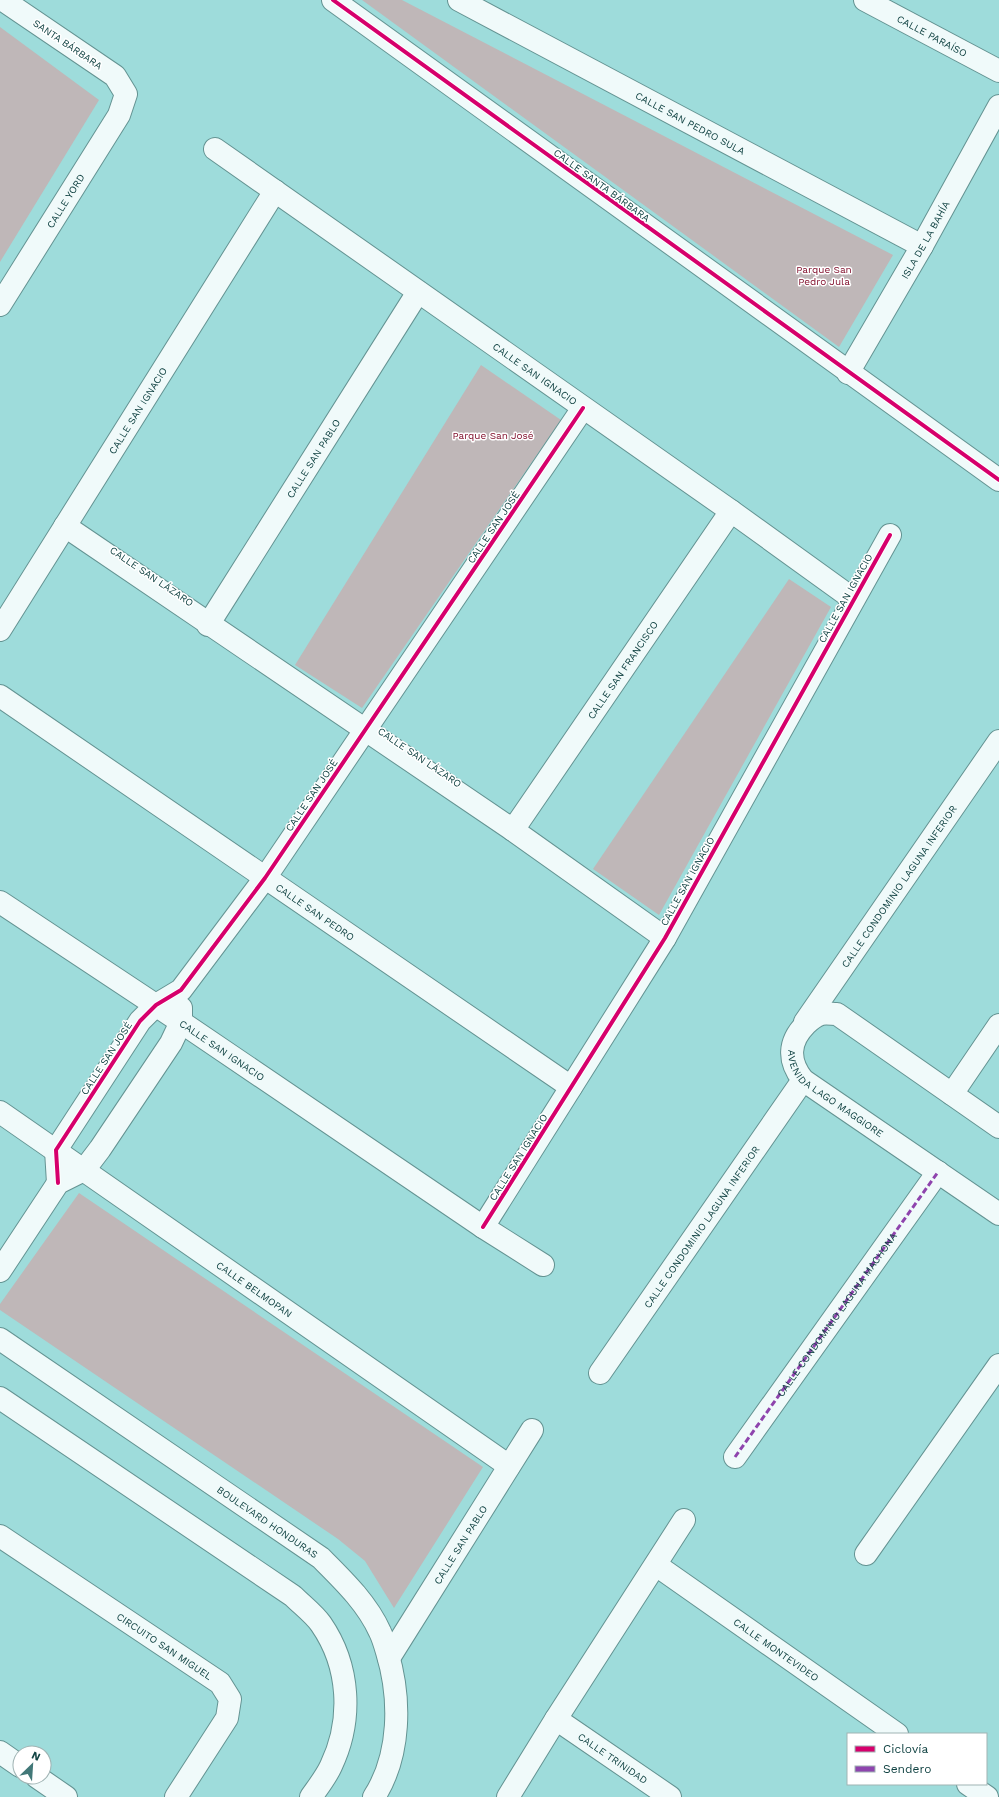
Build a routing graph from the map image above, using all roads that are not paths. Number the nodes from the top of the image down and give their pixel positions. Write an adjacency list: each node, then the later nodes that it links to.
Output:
1 (3, 0): 6 (street, SANTA BÁRBARA)
2 (333, 0): 13 (street, CALLE SANTA BÁRBARA)
3 (459, 0): 10 (street, CALLE SAN PEDRO SULA)
4 (865, 0): 5 (street, CALLE PARAÍSO)
5 (999, 71)
6 (126, 94): 12 (street, CALLE YORD)
7 (999, 106): 10 (street, ISLA DE LA BAHÍA)
8 (215, 149): 9 (street, CALLE SAN IGNACIO)
9 (275, 191): 11 (street, CALLE SAN IGNACIO); 17 (street, CALLE SAN IGNACIO)
10 (922, 246): 13 (street, ISLA DE LA BAHÍA)
11 (418, 292): 14 (street, CALLE SAN IGNACIO); 20 (street, CALLE SAN PABLO)
12 (0, 305)
13 (848, 373): 15 (street, CALLE SANTA BÁRBARA)
14 (584, 408): 16 (street, CALLE SAN IGNACIO); 23 (street, CALLE SAN JOSÉ)
15 (999, 480)
16 (731, 511): 19 (street, CALLE SAN IGNACIO); 25 (street, CALLE SAN FRANCISCO)
17 (65, 526): 20 (street, CALLE SAN LÁZARO); 21 (street, CALLE SAN IGNACIO)
18 (890, 535): 19 (street, CALLE SAN IGNACIO)
19 (854, 599): 28 (street, CALLE SAN IGNACIO)
20 (208, 625): 23 (street, CALLE SAN LÁZARO)
21 (0, 630)
22 (0, 696): 26 (street, CALLE SAN PEDRO)
23 (364, 729): 25 (street, CALLE SAN LÁZARO); 26 (street, CALLE SAN JOSÉ)
24 (999, 741): 33 (street, CALLE CONDOMINIO LAGUNA INFERIOR)
25 (513, 830): 28 (street, CALLE SAN LÁZARO)
26 (265, 878): 29 (street, CALLE SAN JOSÉ); 35 (street, CALLE SAN PEDRO)
27 (0, 902): 30 (street, CALLE SAN IGNACIO)
28 (665, 938): 35 (street, CALLE SAN IGNACIO)
29 (182, 990): 30 (street, CALLE SAN JOSÉ); 31 (street)
30 (156, 1005): 31 (street, CALLE SAN IGNACIO); 39 (street, CALLE SAN JOSÉ)
31 (181, 1022): 40 (street); 44 (street, CALLE SAN IGNACIO)
32 (999, 1025): 36 (street)
33 (798, 1031): 34 (street, AVENIDA LAGO MAGGIORE); 36 (street, AVENIDA LAGO MAGGIORE)
34 (803, 1080): 41 (street, AVENIDA LAGO MAGGIORE); 49 (street, CALLE CONDOMINIO LAGUNA INFERIOR)
35 (571, 1087): 44 (street, CALLE SAN IGNACIO)
36 (952, 1094): 38 (street, AVENIDA LAGO MAGGIORE)
37 (0, 1112): 39 (street, CALLE BELMOPAN)
38 (999, 1127)
39 (56, 1150): 40 (street, CALLE BELMOPAN); 42 (street)
40 (84, 1170): 42 (street); 53 (street, CALLE BELMOPAN)
41 (938, 1172): 43 (street, AVENIDA LAGO MAGGIORE); 52 (street, CALLE CONDOMINIO LAGUNA MACHONA)
42 (58, 1183): 46 (street)
43 (999, 1214)
44 (483, 1226): 45 (street, CALLE SAN IGNACIO)
45 (543, 1265)
46 (0, 1271)
47 (0, 1340): 58 (street, BOULEVARD HONDURAS)
48 (999, 1366): 56 (street)
49 (600, 1373)
50 (0, 1398): 68 (street)
51 (532, 1430): 53 (street, CALLE SAN PABLO)
52 (735, 1457)
53 (509, 1466): 58 (street, CALLE SAN PABLO)
54 (684, 1520): 57 (street)
55 (0, 1536): 67 (street, CIRCUITO SAN MIGUEL)
56 (866, 1554)
57 (656, 1564): 59 (street); 60 (street, CALLE MONTEVIDEO)
58 (389, 1658): 65 (street, BOULEVARD HONDURAS)
59 (556, 1719): 69 (street); 70 (street, CALLE TRINIDAD)
60 (896, 1733)
61 (0, 1752): 62 (street)
62 (12, 1760)
63 (49, 1785): 66 (street)
64 (969, 1785): 71 (street)
65 (380, 1795)
66 (66, 1797)
67 (176, 1797)
68 (311, 1797)
69 (508, 1797)
70 (670, 1797)
71 (987, 1797)

